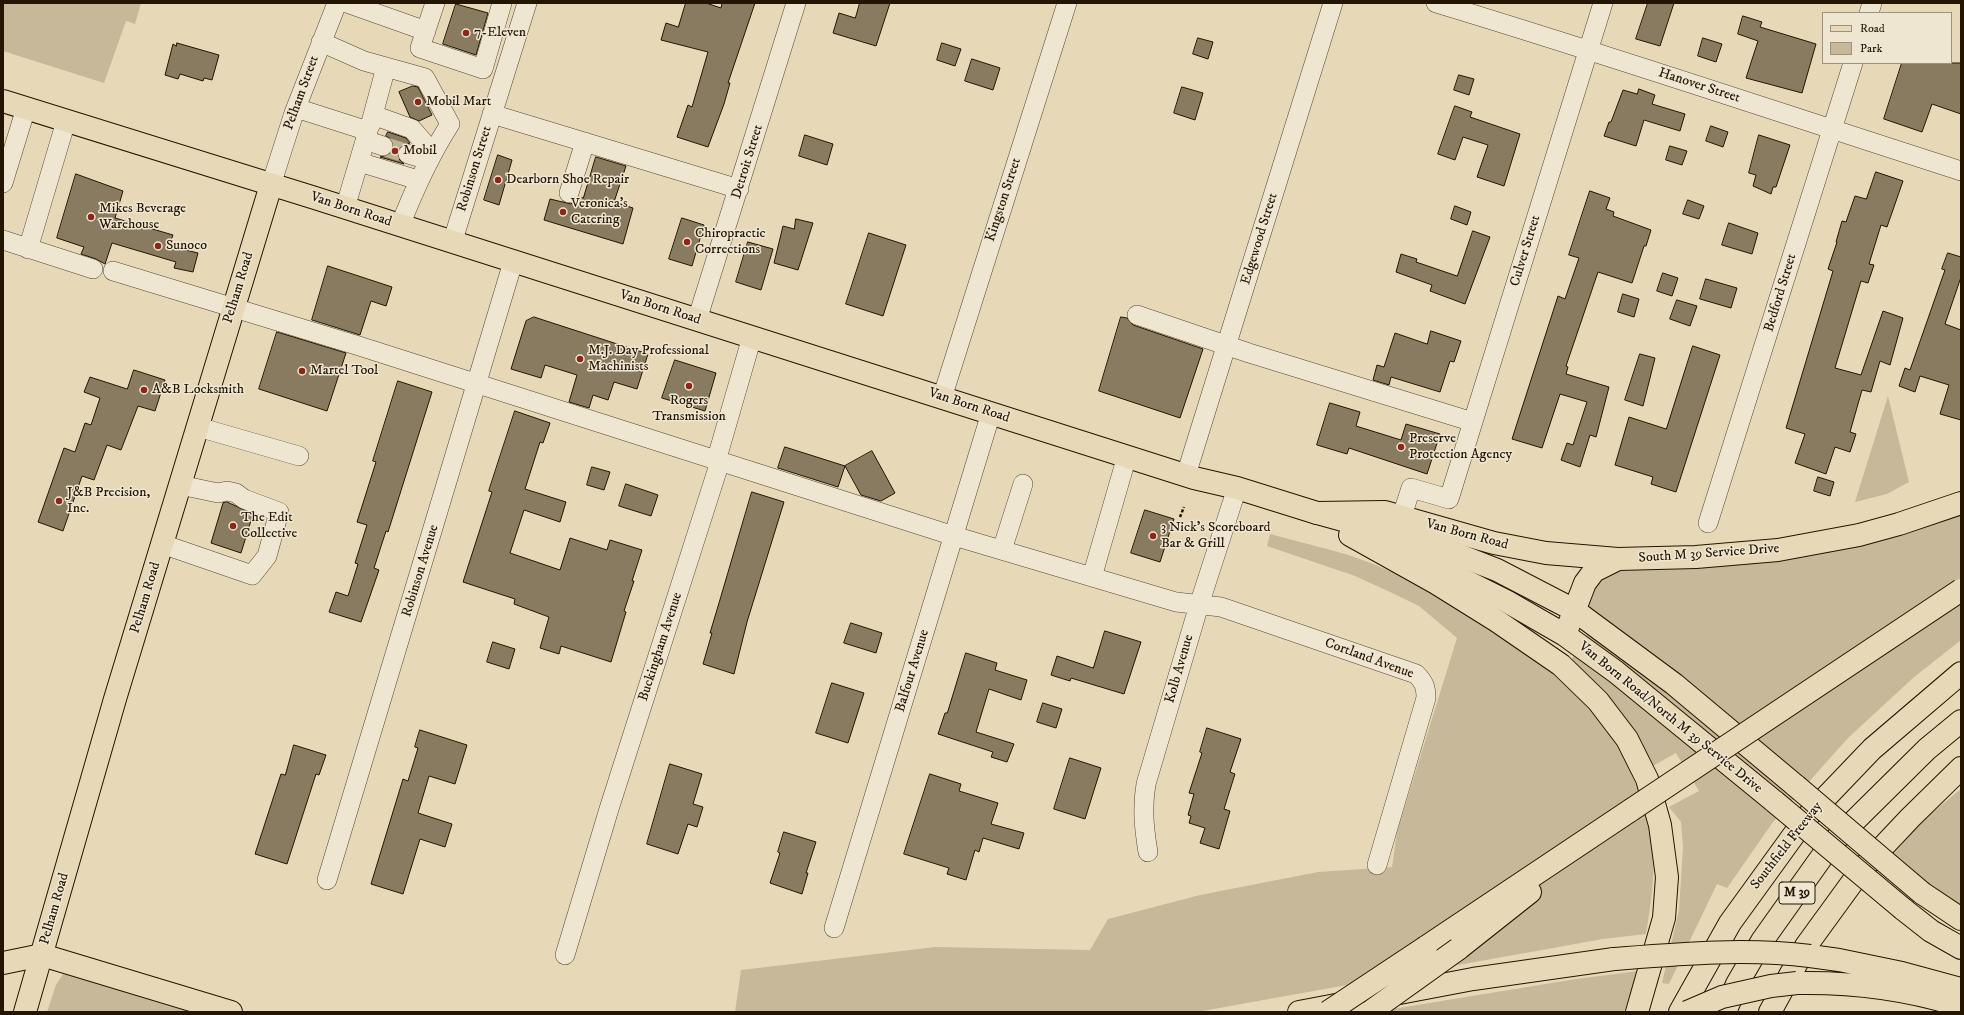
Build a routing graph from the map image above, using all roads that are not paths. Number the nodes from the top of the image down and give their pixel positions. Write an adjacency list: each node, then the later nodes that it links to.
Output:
1 (337, 3): 12 (street, Pelham Street)
2 (347, 3): 11 (street)
3 (435, 3): 11 (street)
4 (502, 3): 11 (street)
5 (527, 3): 19 (street, Robinson Street)
6 (796, 3): 32 (street, Detroit Street)
7 (1068, 3): 48 (street, Kingston Street)
8 (1333, 3): 46 (street, Edgewood Street)
9 (1436, 3): 13 (street, Hanover Street)
10 (1603, 3): 13 (street, Culver Street)
11 (426, 31)
12 (321, 42): 15 (street); 18 (street, Pelham Street)
13 (1588, 50): 22 (street, Hanover Street); 50 (street, Culver Street)
14 (1853, 64): 22 (street, Bedford Street)
15 (386, 67): 21 (street); 26 (street)
16 (3, 101): 17 (main road, Van Born Road)
17 (26, 108): 20 (main road, Van Born Road); 30 (street)
18 (296, 108): 21 (street); 31 (street, Pelham Street)
19 (492, 114): 23 (street); 37 (street, Robinson Street)
20 (66, 121): 31 (main road, Van Born Road); 38 (street)
21 (369, 128): 24 (street); 26 (street); 27 (street)
22 (1832, 130): 28 (street, Hanover Street); 62 (street, Bedford Street)
23 (585, 142): 32 (street); 33 (street)
24 (383, 146)
25 (408, 154): 26 (street)
26 (430, 156): 29 (street)
27 (359, 162): 29 (street); 34 (street)
28 (1961, 171)
29 (418, 180): 35 (street)
30 (3, 183)
31 (271, 185): 34 (main road, Van Born Road); 42 (main road, Pelham Road)
32 (739, 189): 44 (street, Detroit Street)
33 (569, 193)
34 (345, 208): 35 (main road, Van Born Road)
35 (400, 226): 37 (main road, Van Born Road)
36 (3, 240): 38 (street)
37 (452, 242): 39 (main road, Van Born Road)
38 (28, 248): 40 (street)
39 (513, 262): 44 (main road, Van Born Road); 47 (street, Robinson Avenue)
40 (93, 269)
41 (113, 271): 42 (street)
42 (232, 309): 47 (street); 51 (main road, Pelham Road)
43 (1137, 315): 46 (street)
44 (697, 320): 45 (main road, Van Born Road)
45 (752, 337): 48 (main road, Van Born Road); 54 (street, Buckingham Avenue)
46 (1227, 345): 50 (street); 55 (street, Edgewood Street)
47 (477, 383): 54 (street); 79 (street, Robinson Avenue)
48 (942, 398): 49 (main road, Van Born Road)
49 (991, 413): 53 (main road, Van Born Road); 64 (street, Balfour Avenue)
50 (1473, 422): 61 (street, Culver Street)
51 (198, 427): 52 (street); 57 (main road, Pelham Road)
52 (298, 456)
53 (1127, 456): 55 (main road, Van Born Road); 68 (street)
54 (718, 460): 64 (street); 84 (street, Buckingham Avenue)
55 (1186, 475): 58 (main road, Van Born Road)
56 (1023, 484): 66 (street)
57 (180, 485): 65 (main road, Pelham Road); 65 (street)
58 (1237, 488): 60 (main road, Van Born Road); 70 (street, Kolb Avenue)
59 (1961, 503): 67 (main road, South M 39 Service Drive)
60 (1318, 513): 61 (main road, Van Born Road); 63 (main road, Van Born Road); 71 (main road)
61 (1402, 516): 67 (main road, Van Born Road)
62 (1708, 523)
63 (1350, 535): 72 (main road, Van Born Road/North M 39 Service Drive); 93 (main road)
64 (954, 536): 66 (street); 81 (street, Balfour Avenue)
65 (162, 544): 83 (main road, Pelham Road)
66 (1002, 550): 68 (street)
67 (1618, 559): 71 (main road)
68 (1092, 577): 70 (street)
69 (1961, 590): 76 (main road, bridge)
70 (1199, 605): 77 (street, Kolb Avenue); 78 (street, Cortland Avenue)
71 (1574, 610): 72 (main road); 80 (main road, bridge)
72 (1566, 635): 82 (main road, Van Born Road/North M 39 Service Drive, bridge)
73 (1961, 673): 94 (main road, Southfield Freeway / M 39)
74 (1961, 721): 96 (main road, M 39)
75 (1961, 768): 97 (main road)
76 (1593, 836): 91 (main road, bridge); 92 (main road, bridge)
77 (1148, 852)
78 (1377, 865)
79 (328, 880)
80 (1961, 919)
81 (834, 928)
82 (1961, 948)
83 (42, 955): 85 (main road); 88 (main road, Pelham Road); 89 (main road)
84 (565, 955)
85 (3, 963)
86 (1961, 989): 90 (main road, bridge)
87 (1961, 1006): 95 (main road, bridge)
88 (25, 1012)
89 (231, 1012)
90 (1299, 1012)
91 (1328, 1012)
92 (1370, 1012)
93 (1637, 1012)
94 (1680, 1012)
95 (1687, 1012)
96 (1725, 1012)
97 (1770, 1012)

